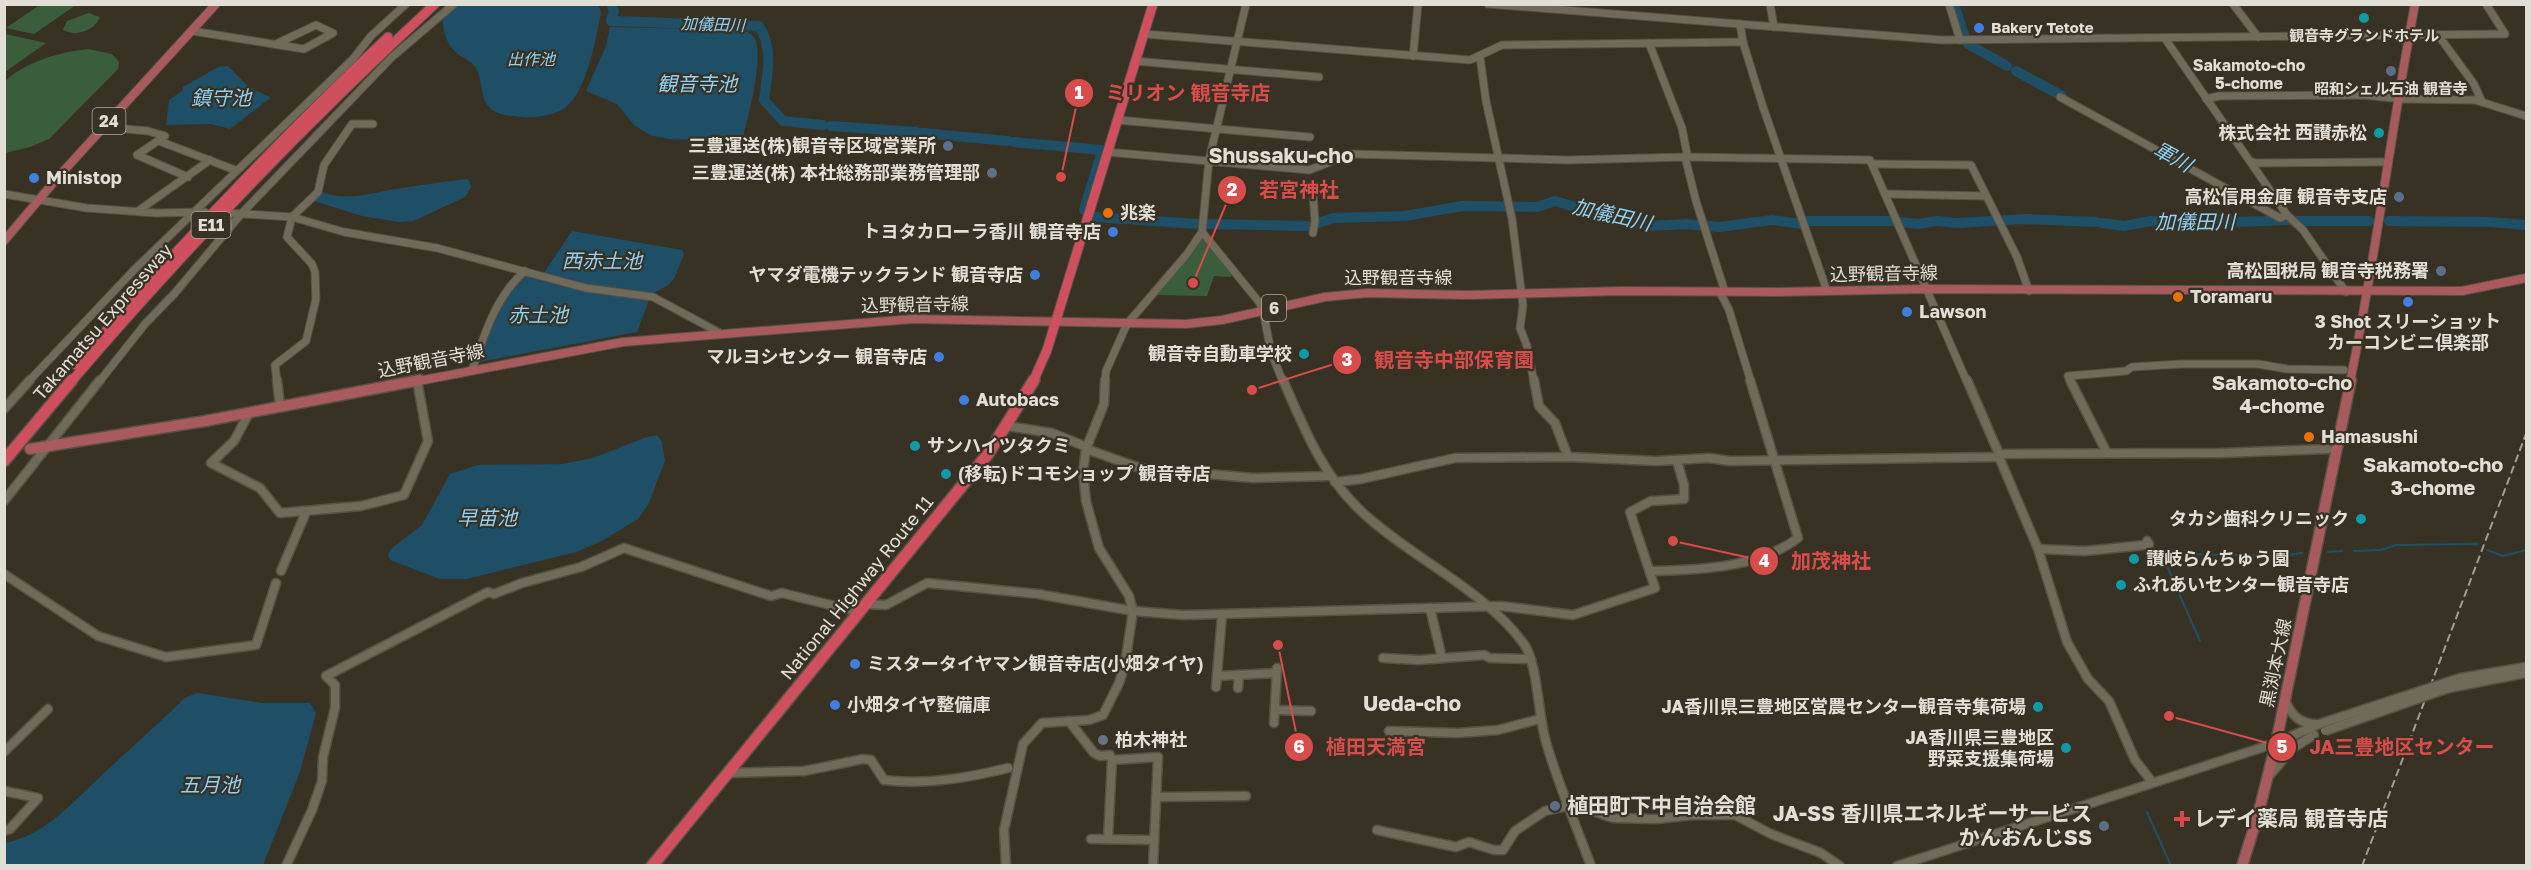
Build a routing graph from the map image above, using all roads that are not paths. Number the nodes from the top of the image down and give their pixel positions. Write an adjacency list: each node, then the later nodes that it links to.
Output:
1 (216, 4): 19 (main road, 24)
2 (406, 4): 56 (street)
3 (425, 4): 97 (highway, Takamatsu Expressway / E11)
4 (435, 4): 103 (highway, Takamatsu Expressway / E11)
5 (454, 4): 67 (street)
6 (1153, 4): 20 (highway, National Highway Route 11)
7 (1246, 4): 26 (street)
8 (1418, 4): 30 (street)
9 (1488, 4): 16 (street)
10 (1590, 4): 16 (street)
11 (1770, 4): 18 (street)
12 (1949, 4): 24 (street)
13 (2233, 4): 23 (street)
14 (2415, 4): 21 (main road, 黒渕本大線)
15 (2486, 4): 22 (street)
16 (1589, 12): 17 (street)
17 (1740, 24): 18 (street); 27 (street)
18 (1774, 27): 24 (street)
19 (192, 31): 29 (street); 43 (main road, 24)
20 (1144, 33): 26 (street); 32 (highway, National Highway Route 11)
21 (2409, 35): 22 (street); 23 (street); 78 (main road, 黒渕本大線)
22 (2438, 35): 39 (street)
23 (2258, 37): 24 (street)
24 (1960, 40)
25 (2166, 40): 37 (street)
26 (1238, 42): 30 (street); 33 (street)
27 (1743, 42): 28 (street); 50 (street)
28 (1649, 43): 31 (street); 49 (street)
29 (276, 44): 29 (street)
30 (1413, 56): 31 (street)
31 (1480, 57): 48 (street)
32 (1135, 61): 33 (street); 41 (highway, National Highway Route 11)
33 (1231, 70): 34 (street); 44 (street)
34 (1319, 77)
35 (2060, 98): 68 (street)
36 (2393, 98): 37 (street)
37 (2206, 99): 53 (street)
38 (2403, 99): 39 (street)
39 (2482, 102): 40 (street)
40 (2526, 116)
41 (1117, 120): 44 (street); 47 (highway, National Highway Route 11)
42 (373, 124): 69 (street)
43 (104, 127): 46 (street); 62 (main road, 24)
44 (1217, 129): 45 (street); 52 (street)
45 (1310, 137)
46 (159, 141): 51 (street); 57 (street)
47 (1107, 152): 52 (street); 83 (highway, National Highway Route 11)
48 (1498, 157): 49 (street); 52 (street); 81 (street)
49 (1685, 157): 50 (street); 79 (street)
50 (1780, 158): 55 (street); 76 (street)
51 (210, 160): 56 (street); 57 (street)
52 (1209, 160): 70 (street)
53 (2248, 161): 54 (street); 68 (street)
54 (2382, 162)
55 (1872, 164): 60 (street); 61 (street)
56 (235, 171): 64 (street)
57 (188, 177): 63 (street)
58 (4, 194): 62 (street)
59 (1313, 194): 71 (street)
60 (1885, 194): 61 (street); 75 (street)
61 (1984, 196): 77 (street)
62 (38, 200): 63 (street); 72 (main road, 24)
63 (138, 211): 64 (street)
64 (196, 211): 65 (street); 90 (street)
65 (205, 212)
66 (229, 213): 67 (street)
67 (242, 213): 69 (street); 93 (street)
68 (2287, 215): 80 (street)
69 (292, 217): 73 (street); 89 (street)
70 (1202, 232): 82 (street); 84 (street)
71 (1313, 234)
72 (4, 241)
73 (525, 271): 85 (street); 86 (street)
74 (2526, 278): 78 (main road, 込野観音寺線 / 6)
75 (1926, 289): 76 (main road, 込野観音寺線 / 6); 77 (main road, 込野観音寺線 / 6); 99 (street)
76 (1827, 291): 79 (main road, 込野観音寺線 / 6)
77 (2029, 291): 80 (main road, 込野観音寺線 / 6)
78 (2367, 291): 80 (main road, 込野観音寺線 / 6); 127 (main road, 黒渕本大線)
79 (1722, 292): 81 (main road, 込野観音寺線 / 6); 101 (street)
80 (2346, 292)
81 (1522, 293): 82 (main road, 込野観音寺線 / 6); 100 (street)
82 (1263, 310): 84 (main road, 込野観音寺線 / 6); 104 (street)
83 (1056, 323): 84 (main road, 込野観音寺線 / 6); 85 (main road, 込野観音寺線 / 6); 92 (highway, National Highway Route 11)
84 (1127, 324): 95 (street)
85 (720, 333): 86 (main road, 込野観音寺線 / 6)
86 (472, 370): 88 (main road, 込野観音寺線 / 6)
87 (2344, 370): 98 (street)
88 (417, 380): 89 (main road, 込野観音寺線 / 6); 106 (street)
89 (280, 406): 91 (main road, 込野観音寺線 / 6)
90 (4, 410)
91 (249, 413): 93 (main road, 込野観音寺線 / 6); 106 (street)
92 (1007, 426): 95 (street); 114 (highway, National Highway Route 11)
93 (47, 446): 94 (main road, 込野観音寺線 / 6); 105 (street)
94 (30, 448)
95 (1087, 448): 104 (street); 116 (street)
96 (2328, 448): 98 (street)
97 (4, 450)
98 (2107, 453): 99 (street)
99 (1999, 455): 101 (street); 108 (street)
100 (1568, 457): 102 (street); 104 (street)
101 (1774, 458): 102 (street); 110 (street)
102 (1677, 460): 110 (street)
103 (4, 461)
104 (1333, 479): 113 (street)
105 (4, 501)
106 (306, 512): 109 (street)
107 (2147, 541): 108 (street)
108 (2038, 549): 145 (street)
109 (281, 571)
110 (1652, 571): 113 (street)
111 (4, 574): 112 (street)
112 (276, 583)
113 (1488, 607): 115 (street); 120 (street)
114 (862, 608): 116 (street); 143 (highway, National Highway Route 11); 155 (street)
115 (1430, 608): 117 (street); 119 (street)
116 (1133, 611): 117 (street); 132 (street)
117 (1222, 615): 124 (street)
118 (1383, 658): 119 (street)
119 (1442, 658): 120 (street)
120 (1531, 660): 131 (street)
121 (2526, 667): 135 (street, bridge)
122 (2526, 673): 135 (street, bridge)
123 (1239, 675): 124 (street); 126 (street); 129 (street)
124 (1217, 676): 125 (street)
125 (1216, 687)
126 (1238, 688)
127 (2285, 700): 133 (main road, 黒渕本大線); 135 (street)
128 (48, 709): 140 (street)
129 (1275, 710): 130 (street); 134 (street)
130 (1311, 711)
131 (1540, 719): 136 (street); 149 (street)
132 (1069, 721): 141 (street); 157 (street)
133 (2280, 722): 138 (street); 139 (main road, 黒渕本大線)
134 (1274, 723)
135 (2322, 728): 137 (street); 138 (street)
136 (1389, 731)
137 (2314, 735): 139 (street); 144 (street)
138 (2293, 736): 139 (street)
139 (2276, 743): 144 (main road, 黒渕本大線); 145 (street)
140 (4, 752)
141 (1112, 760): 148 (street); 153 (street)
142 (1008, 768): 143 (street)
143 (728, 773): 156 (highway, National Highway Route 11)
144 (2268, 777): 162 (main road, 黒渕本大線)
145 (2152, 782): 161 (street)
146 (4, 791): 151 (street)
147 (1246, 796): 148 (street)
148 (1156, 797): 154 (street)
149 (1568, 806): 150 (street); 159 (street); 160 (street)
150 (1377, 830)
151 (4, 831)
152 (1091, 839): 153 (street)
153 (1108, 839): 154 (street)
154 (1154, 840): 158 (street)
155 (286, 866)
156 (652, 866)
157 (1006, 866)
158 (1153, 866)
159 (1591, 866)
160 (1840, 866)
161 (1897, 866)
162 (2242, 866)

